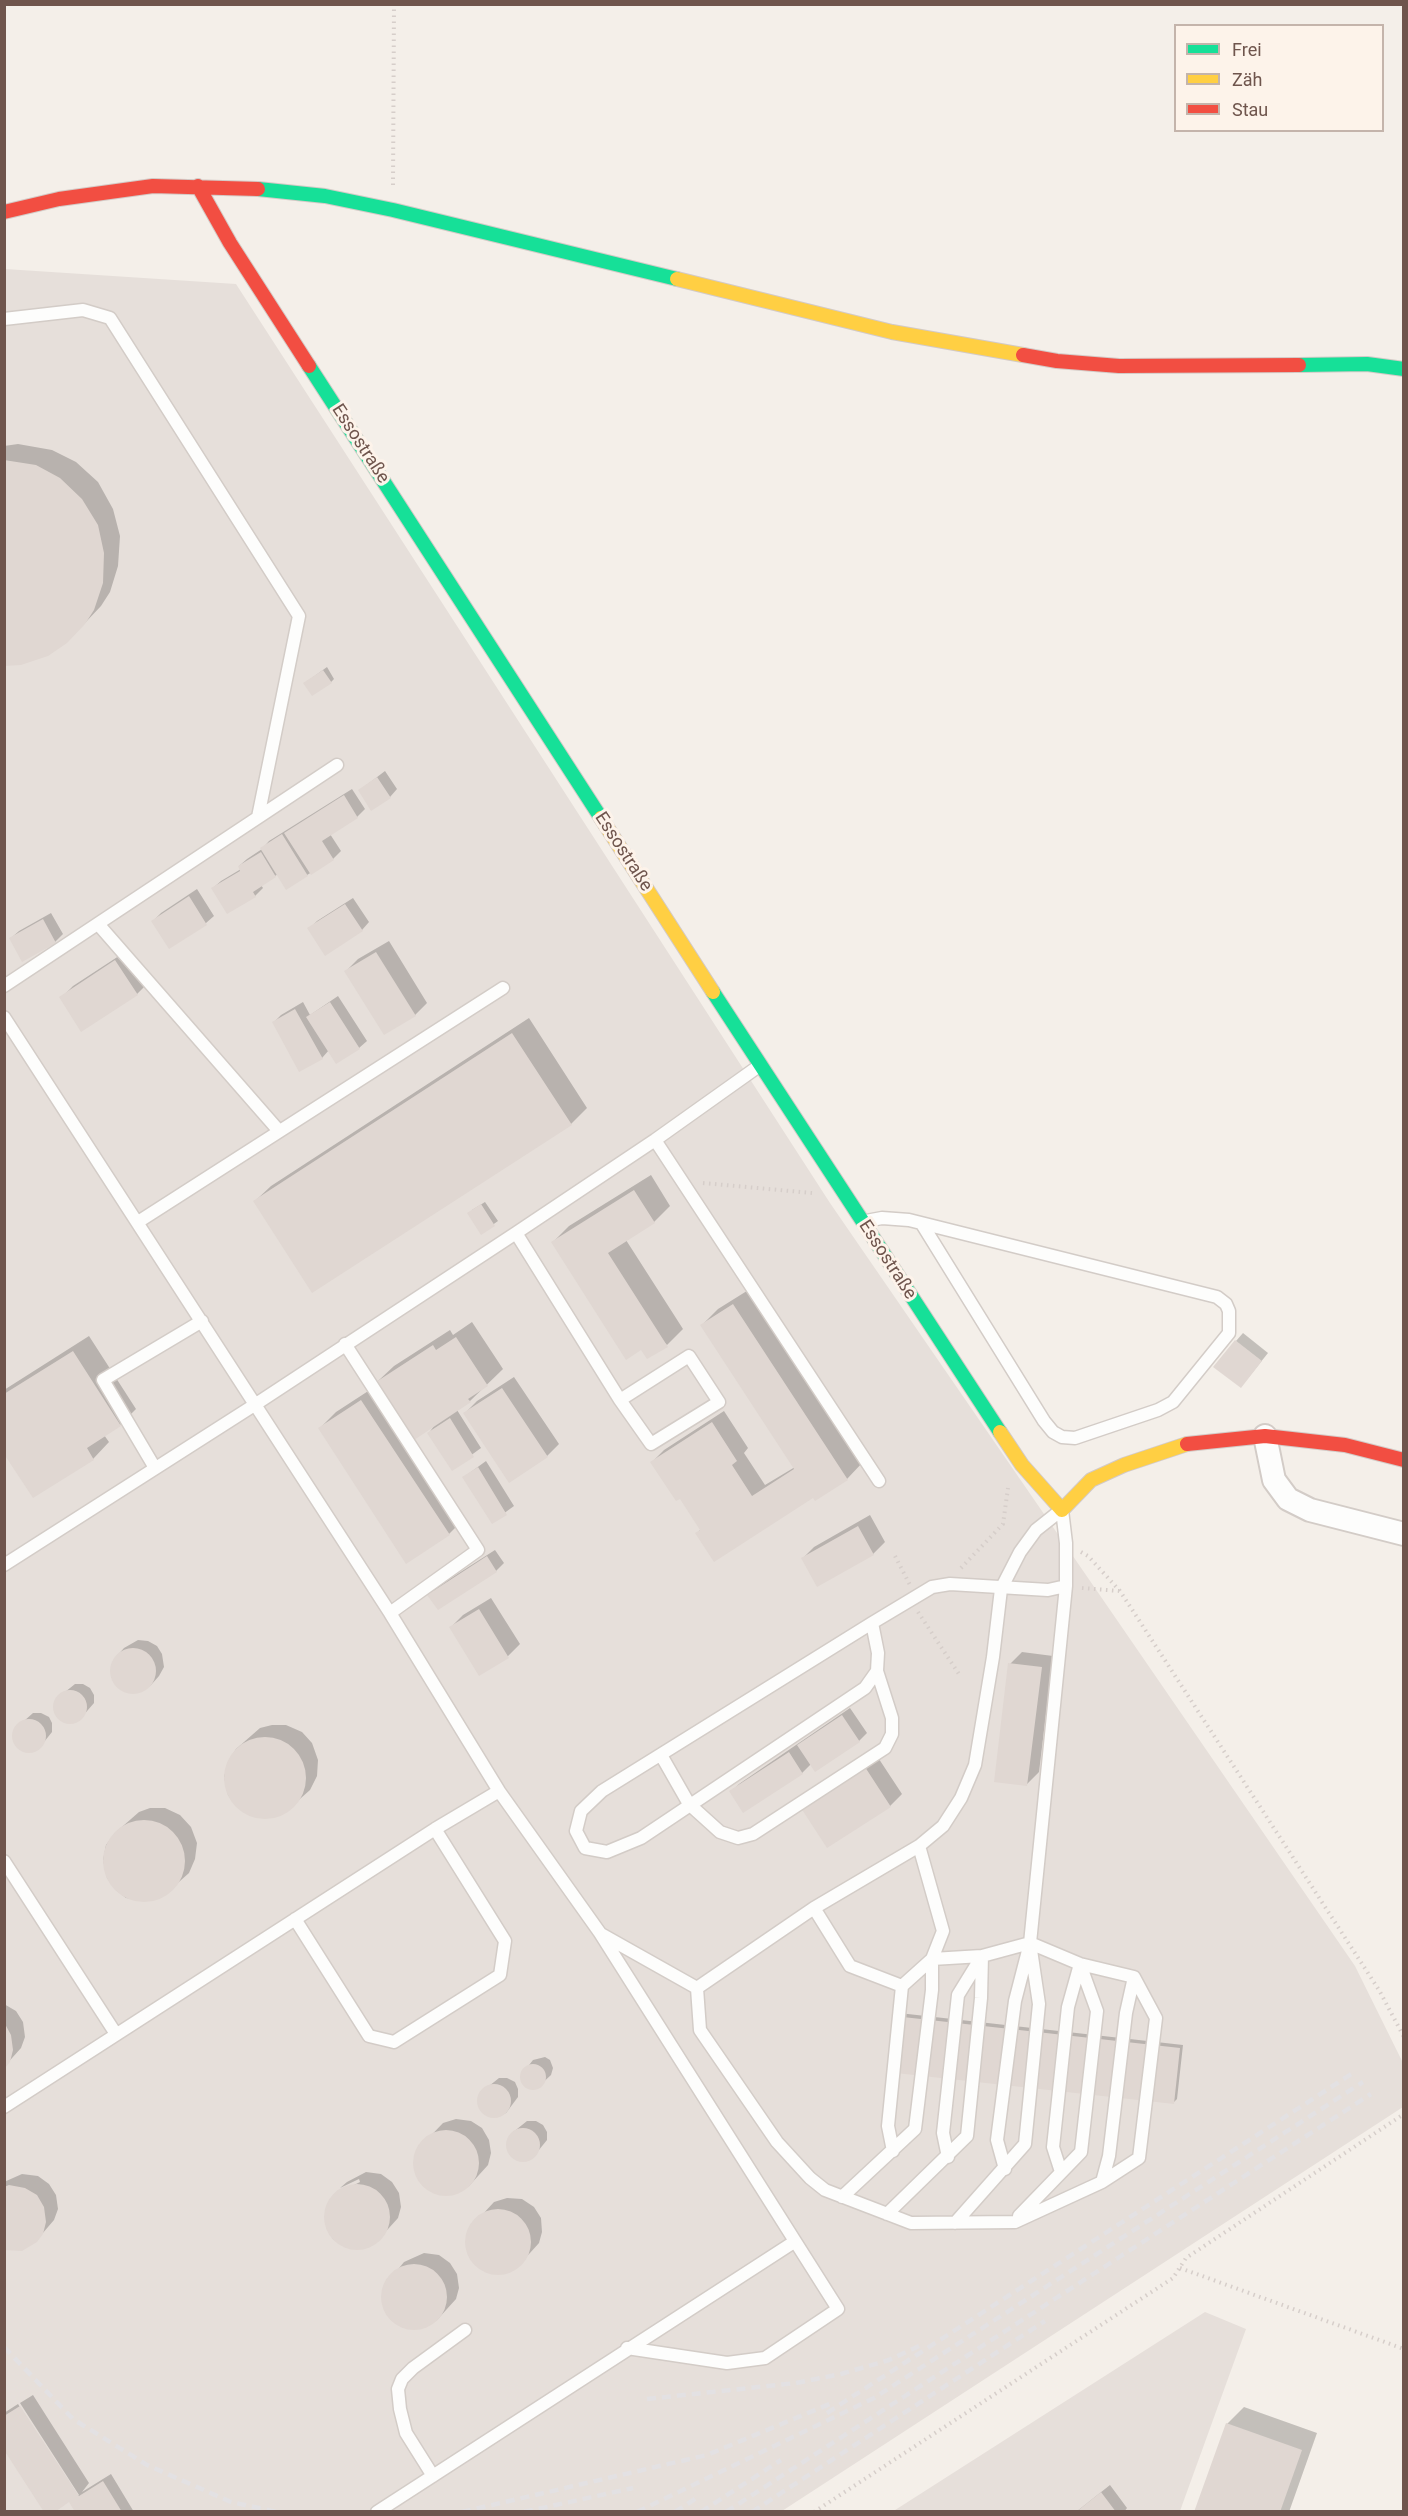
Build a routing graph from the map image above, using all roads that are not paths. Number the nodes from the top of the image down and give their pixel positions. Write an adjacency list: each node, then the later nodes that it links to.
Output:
1 (198, 186): 2 (street); 4 (street); 11 (street, Essostraße)
2 (4, 212)
3 (4, 319): 6 (lane)
4 (1404, 369)
5 (337, 765): 6 (lane)
6 (258, 817): 7 (lane)
7 (98, 924): 8 (lane); 12 (lane)
8 (4, 986)
9 (503, 988): 12 (lane)
10 (4, 1017): 15 (lane)
11 (760, 1065): 13 (lane); 14 (street, Essostraße)
12 (279, 1131): 15 (lane)
13 (655, 1140): 17 (lane); 25 (lane)
14 (862, 1221): 16 (lane); 26 (street, Essostraße)
15 (138, 1222): 18 (lane)
16 (922, 1224): 16 (lane)
17 (516, 1233): 19 (lane); 20 (lane)
18 (202, 1321): 21 (lane); 24 (lane)
19 (345, 1344): 21 (lane); 31 (lane)
20 (620, 1400): 20 (lane)
21 (256, 1404): 24 (lane); 31 (lane)
22 (1265, 1436): 23 (street); 26 (street); 27 (street)
23 (1404, 1460)
24 (156, 1468): 28 (lane)
25 (879, 1481)
26 (1062, 1510): 29 (lane); 30 (lane)
27 (1404, 1534)
28 (4, 1565)
29 (1066, 1586): 30 (lane); 43 (lane)
30 (1001, 1589): 32 (lane); 38 (lane)
31 (390, 1614): 35 (lane)
32 (872, 1623): 33 (lane); 34 (lane)
33 (877, 1671): 36 (lane); 36 (lane)
34 (661, 1755): 36 (lane); 36 (lane)
35 (499, 1791): 37 (lane); 42 (lane)
36 (689, 1804)
37 (435, 1829): 41 (lane); 41 (lane)
38 (919, 1846): 40 (lane); 45 (lane)
39 (4, 1862): 50 (lane)
40 (814, 1908): 48 (lane); 49 (lane)
41 (295, 1919): 50 (lane)
42 (600, 1934): 49 (lane); 61 (lane)
43 (1030, 1943): 44 (lane); 46 (lane); 54 (lane); 54 (lane)
44 (982, 1956): 45 (lane); 53 (lane); 53 (lane)
45 (932, 1959): 48 (lane); 52 (lane)
46 (1080, 1964): 47 (lane); 55 (lane); 55 (lane)
47 (1134, 1977): 56 (lane); 56 (lane)
48 (902, 1986): 52 (lane)
49 (697, 1988): 57 (lane)
50 (116, 2034): 51 (lane)
51 (4, 2107)
52 (893, 2151): 57 (lane)
53 (948, 2157): 58 (lane)
54 (1005, 2169): 60 (lane)
55 (1060, 2172): 59 (lane)
56 (1102, 2182): 59 (lane)
57 (842, 2196): 58 (lane)
58 (887, 2214): 60 (lane)
59 (1015, 2222): 60 (lane)
60 (955, 2223)
61 (794, 2242): 63 (lane); 63 (lane)
62 (465, 2330): 64 (lane)
63 (627, 2348): 64 (lane)
64 (433, 2476): 65 (lane)
65 (376, 2511)

